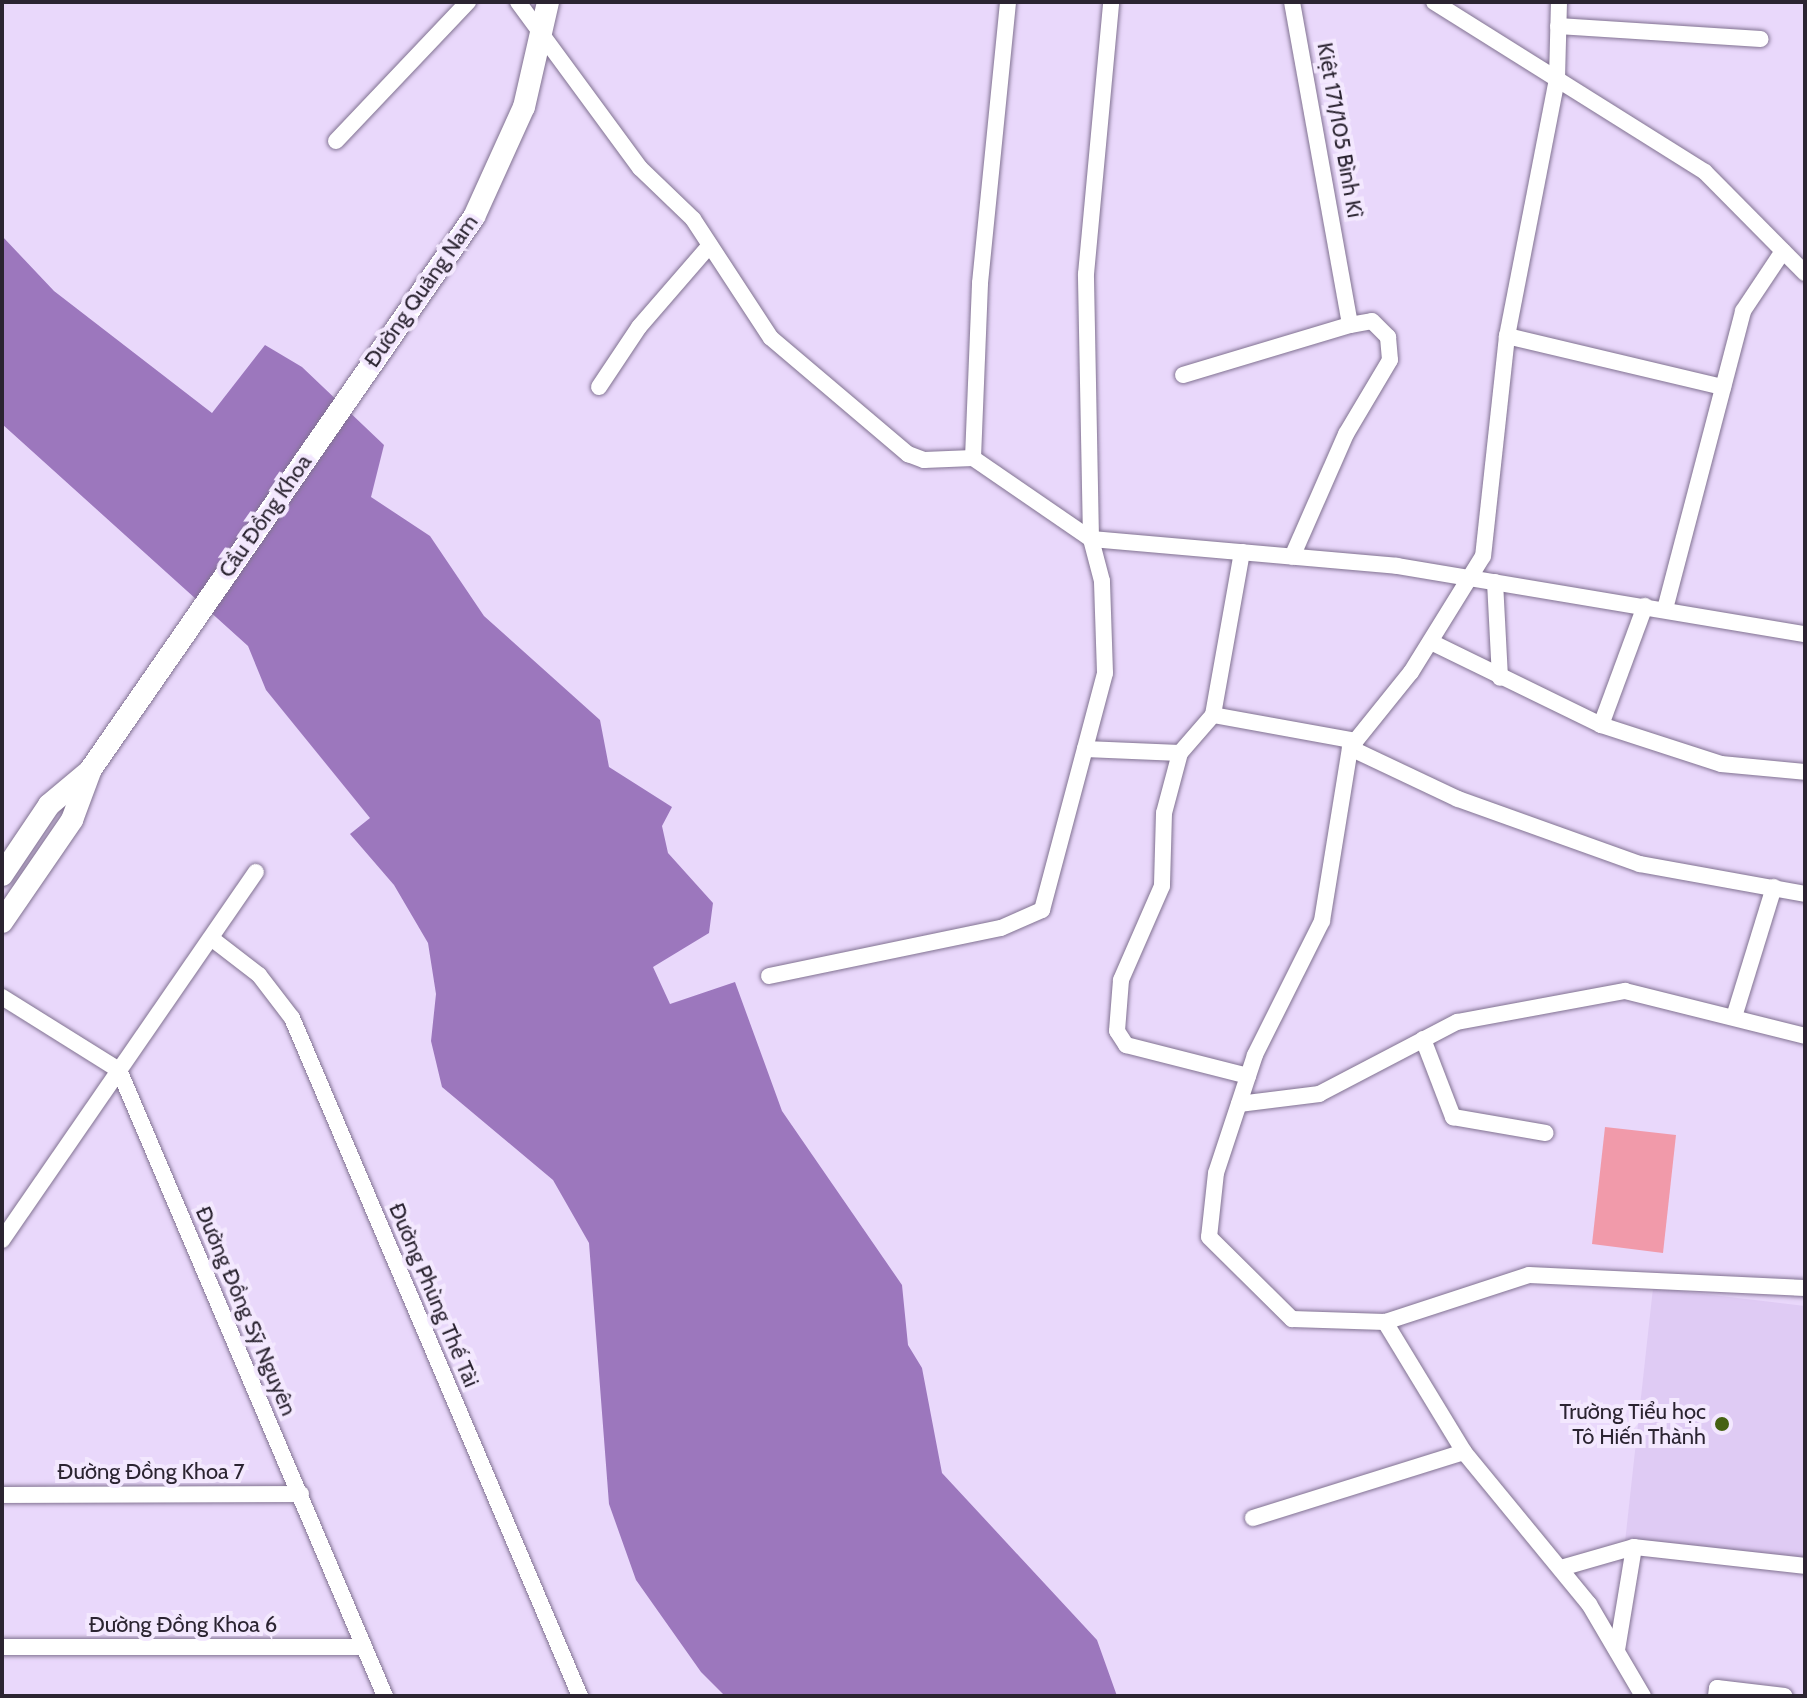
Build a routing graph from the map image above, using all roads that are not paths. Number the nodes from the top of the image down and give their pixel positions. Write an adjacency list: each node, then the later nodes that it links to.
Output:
1 (468, 2): 13 (street)
2 (518, 2): 10 (street)
3 (548, 2): 10 (main road, Đường Quảng Nam)
4 (1008, 2): 23 (street)
5 (1111, 2): 24 (street)
6 (1292, 2): 17 (street, Kiệt 171/105 Bình Kì)
7 (1434, 2): 12 (street)
8 (1559, 2): 9 (street)
9 (1558, 26): 11 (street); 12 (street)
10 (544, 28): 14 (street); 22 (main road, Đường Quảng Nam)
11 (1761, 39)
12 (1557, 79): 15 (street); 18 (street)
13 (336, 141)
14 (710, 245): 20 (street); 23 (street)
15 (1783, 251): 16 (street); 21 (street)
16 (1805, 273)
17 (1350, 325): 19 (street); 26 (street)
18 (1507, 336): 21 (street); 27 (street)
19 (1183, 375)
20 (599, 387)
21 (1723, 387): 30 (street)
22 (347, 397): 39 (main road, Cầu Đồng Khoa)
23 (973, 458): 24 (street)
24 (1091, 539): 25 (street); 37 (street)
25 (1242, 552): 26 (street); 34 (street)
26 (1292, 557): 27 (street)
27 (1470, 578): 28 (street); 32 (street)
28 (1495, 582): 29 (street); 33 (street)
29 (1645, 606): 30 (street); 35 (street)
30 (1665, 609): 31 (street)
31 (1805, 634)
32 (1431, 642): 33 (street); 36 (street)
33 (1500, 678): 35 (street)
34 (1213, 715): 36 (street); 38 (street)
35 (1601, 725): 40 (street)
36 (1353, 744): 43 (street); 53 (street)
37 (1085, 749): 38 (street); 47 (street)
38 (1180, 753): 53 (street)
39 (91, 769): 42 (main road); 45 (main road)
40 (1805, 772)
41 (256, 872): 46 (street)
42 (2, 875)
43 (1774, 887): 44 (street); 49 (street)
44 (1805, 894)
45 (2, 922)
46 (211, 938): 52 (street); 70 (street, Đường Phùng Thế Tài)
47 (769, 976)
48 (2, 997): 52 (street)
49 (1734, 1017): 50 (street); 51 (street)
50 (1805, 1036)
51 (1423, 1039): 54 (street); 55 (street)
52 (119, 1070): 56 (street); 60 (street, Đường Đồng Sỹ Nguyên)
53 (1248, 1076): 54 (street)
54 (1239, 1104): 58 (street)
55 (1546, 1133)
56 (2, 1240)
57 (1805, 1288): 58 (street)
58 (1385, 1322): 59 (street)
59 (1464, 1452): 62 (street); 65 (street)
60 (301, 1494): 61 (street, Đường Đồng Khoa 7); 67 (street, Đường Đồng Sỹ Nguyên)
61 (2, 1495)
62 (1253, 1518)
63 (1634, 1547): 64 (street); 65 (street); 68 (street)
64 (1805, 1566)
65 (1561, 1568): 68 (street)
66 (2, 1647): 67 (street, Đường Đồng Khoa 6)
67 (364, 1647): 69 (street, Đường Đồng Sỹ Nguyên)
68 (1617, 1650): 71 (street)
69 (385, 1696)
70 (580, 1696)
71 (1643, 1696)
72 (1716, 1696): 73 (street)
73 (1785, 1696)

